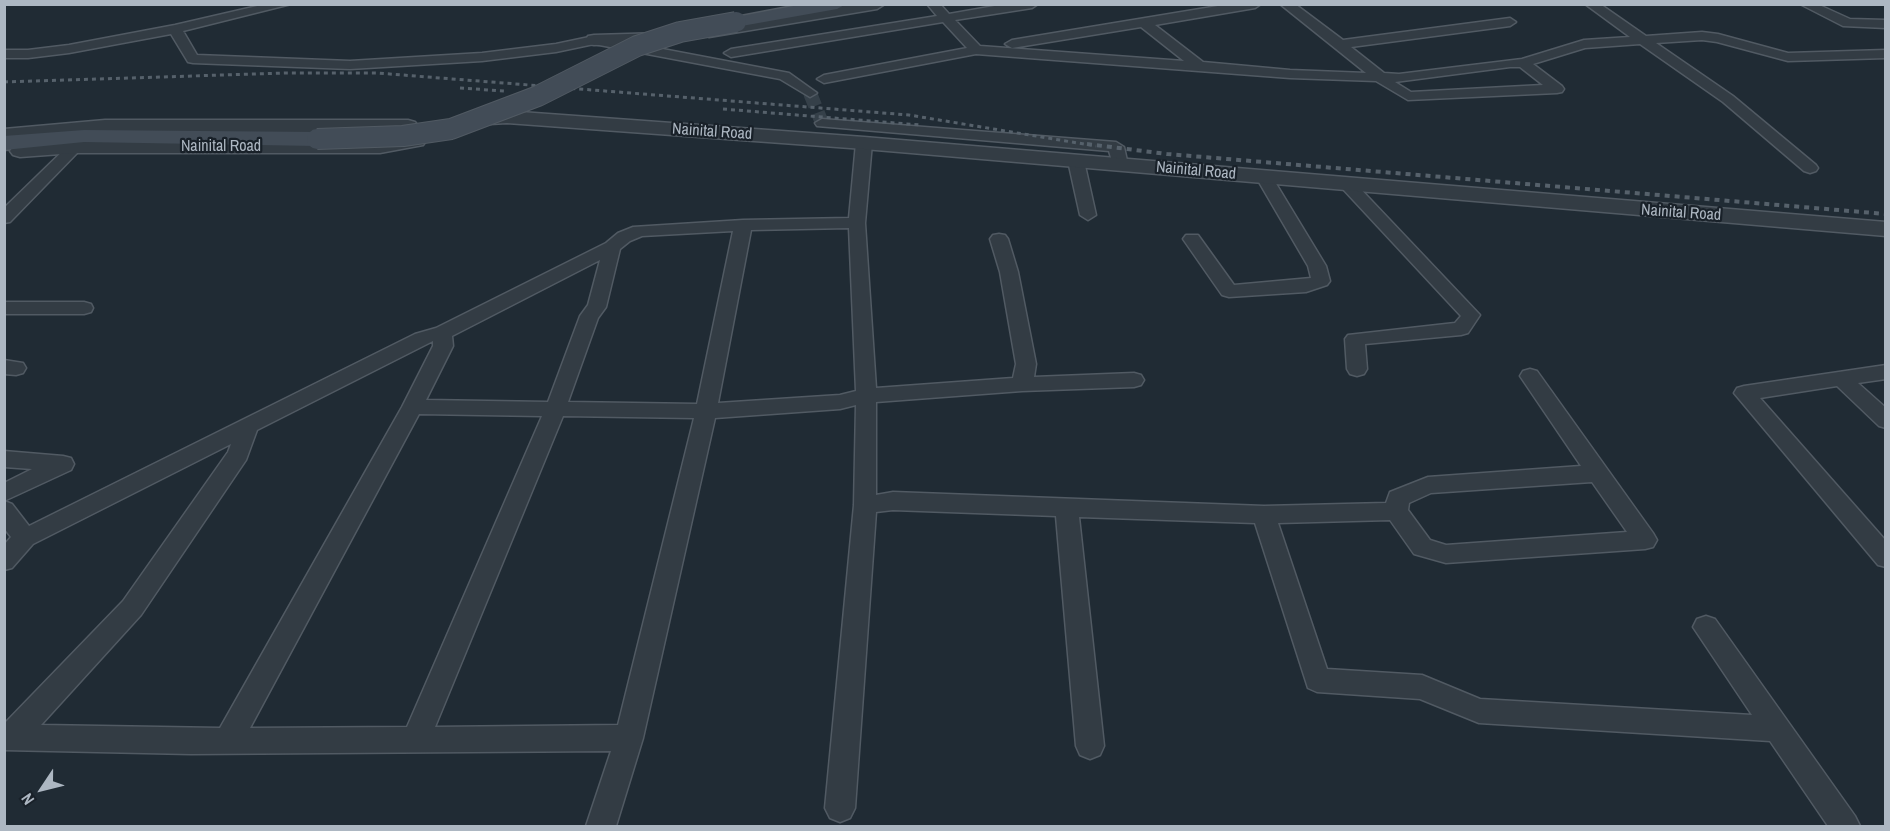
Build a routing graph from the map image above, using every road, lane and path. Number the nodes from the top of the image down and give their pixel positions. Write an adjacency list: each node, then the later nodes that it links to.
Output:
1 (285, 4): 15 (street)
2 (797, 4): 16 (street)
3 (837, 4): 31 (main road, Nainital Road, bridge)
4 (877, 4): 16 (street)
5 (933, 4): 11 (street)
6 (1032, 4): 11 (street)
7 (1256, 4): 13 (street)
8 (1286, 4): 18 (street)
9 (1591, 4): 17 (street)
10 (1806, 4): 14 (street)
11 (947, 18): 19 (street); 20 (street)
12 (1510, 22): 18 (street)
13 (1144, 23): 19 (street); 24 (street)
14 (1886, 24)
15 (175, 29): 16 (street); 21 (street)
16 (594, 40): 27 (street)
17 (1645, 40): 22 (street); 23 (street); 37 (street)
18 (1340, 44): 25 (street)
19 (976, 50): 24 (street); 26 (street)
20 (731, 53)
21 (4, 54)
22 (1886, 54)
23 (1523, 63): 25 (street); 25 (street)
24 (1199, 66): 25 (street)
25 (1378, 76)
26 (824, 79)
27 (810, 93)
28 (822, 123): 36 (street)
29 (451, 127): 30 (street, Nainital Road); 32 (street, Nainital Road); 33 (street, Nainital Road)
30 (4, 135)
31 (4, 143)
32 (864, 143): 35 (street, Nainital Road); 42 (street)
33 (75, 147): 34 (street, Nainital Road); 41 (street)
34 (4, 152)
35 (1076, 161): 36 (street, Nainital Road); 40 (street)
36 (1120, 165): 38 (street, Nainital Road)
37 (1809, 168)
38 (1264, 177): 39 (street, Nainital Road); 46 (street)
39 (1347, 184): 44 (street, Nainital Road); 51 (street)
40 (1088, 215)
41 (4, 218)
42 (856, 223): 43 (street); 57 (street)
43 (743, 225): 47 (street); 60 (street)
44 (1882, 231)
45 (999, 239): 56 (street)
46 (1192, 239)
47 (612, 247): 50 (street); 59 (street)
48 (4, 308): 49 (street)
49 (84, 308)
50 (442, 333): 58 (street); 62 (street)
51 (1357, 369)
52 (1886, 372): 54 (street)
53 (1530, 376): 64 (street)
54 (1841, 378): 61 (street); 72 (street)
55 (1134, 380): 56 (street)
56 (1022, 384): 57 (street)
57 (866, 396): 60 (street); 66 (street)
58 (412, 407): 59 (street); 79 (street)
59 (555, 410): 60 (street); 78 (street)
60 (706, 411): 77 (street)
61 (1886, 421)
62 (248, 426): 71 (street); 76 (street)
63 (4, 459): 65 (street)
64 (1597, 473): 69 (street); 69 (street)
65 (4, 493)
66 (865, 505): 67 (street); 81 (street)
67 (1068, 509): 70 (street); 80 (street)
68 (4, 510): 71 (street)
69 (1396, 511): 70 (street)
70 (1264, 514): 75 (street)
71 (25, 538): 73 (street)
72 (1886, 558)
73 (4, 561)
74 (1706, 627): 75 (street)
75 (1777, 729): 83 (street)
76 (8, 737): 79 (street)
77 (629, 738): 78 (street); 82 (street)
78 (416, 740): 79 (street)
79 (228, 741)
80 (1090, 746)
81 (840, 808)
82 (601, 826)
83 (1845, 826)

